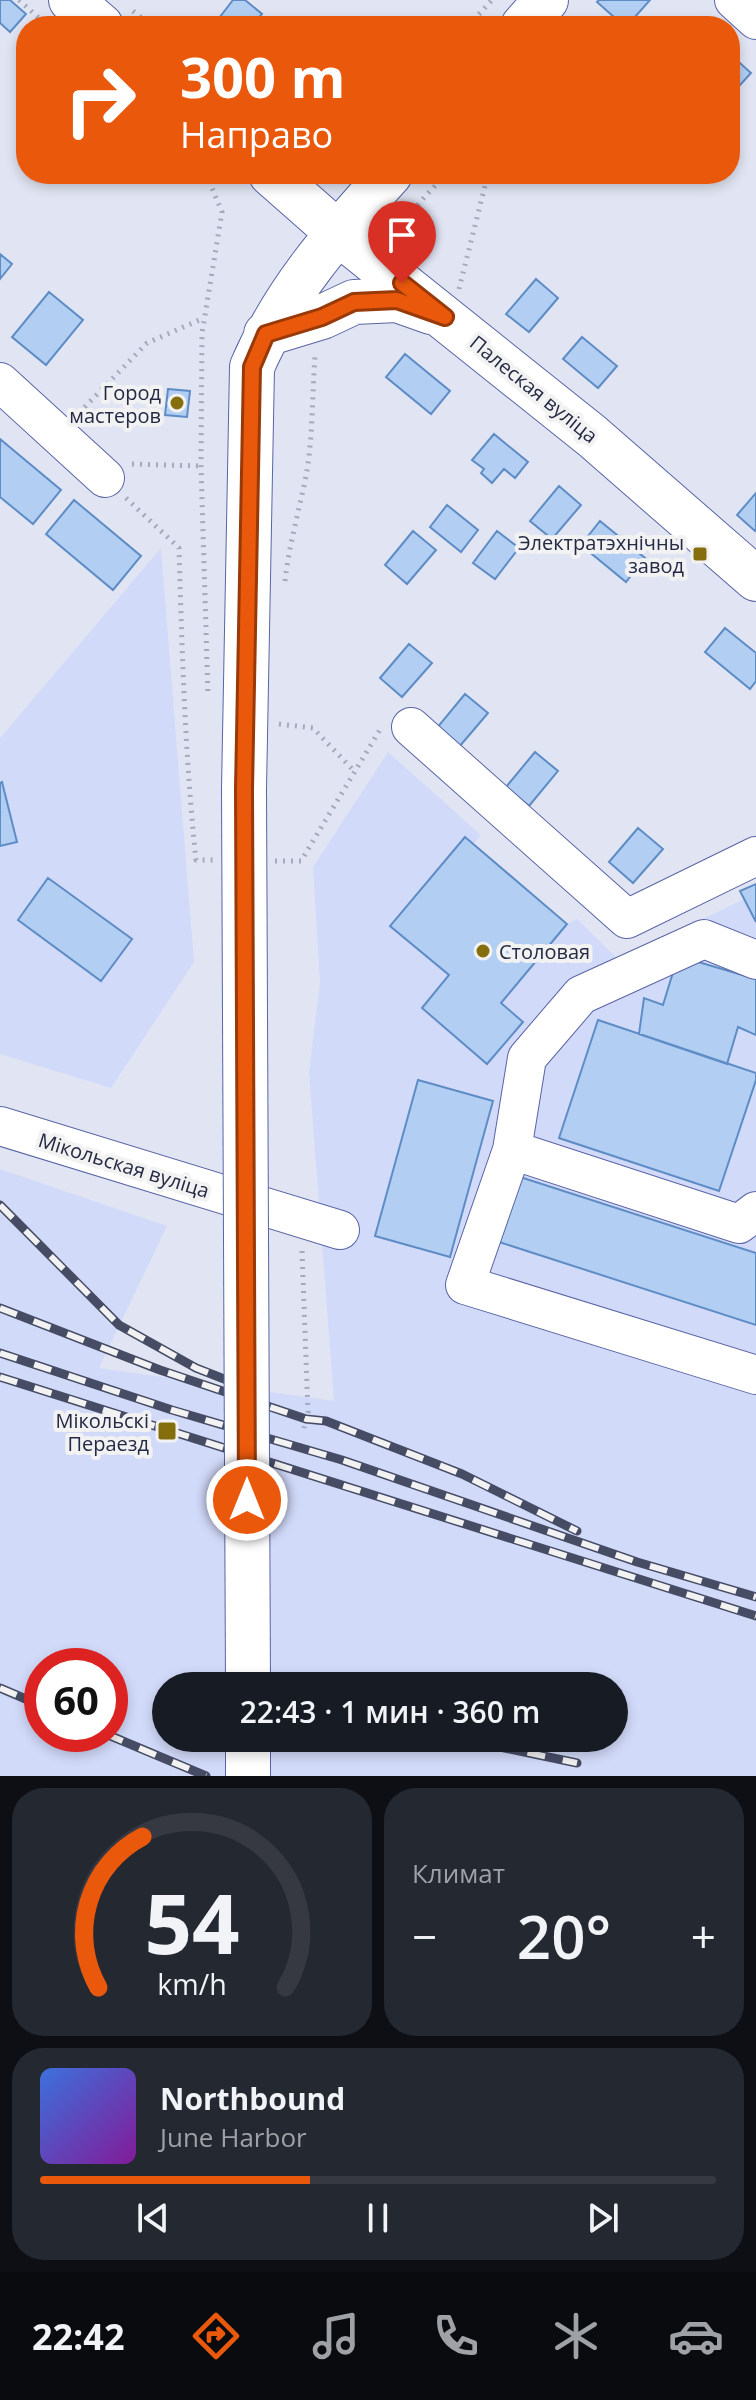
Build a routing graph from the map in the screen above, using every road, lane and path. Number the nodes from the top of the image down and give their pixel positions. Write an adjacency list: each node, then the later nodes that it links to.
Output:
1 (19, 0): 6 (path)
2 (71, 0): 7 (main road)
3 (492, 0): 8 (path)
4 (546, 0): 9 (main road)
5 (734, 0): 10 (street)
6 (37, 16)
7 (89, 16)
8 (477, 16)
9 (532, 16)
10 (756, 20)
11 (210, 184): 19 (path)
12 (282, 184): 17 (main road, Палеская вуліца)
13 (381, 184): 17 (main road)
14 (438, 184): 16 (path)
15 (485, 184): 18 (path)
16 (415, 211)
17 (338, 233): 18 (main road, Палеская вуліца); 20 (main road)
18 (451, 306): 20 (main road); 25 (main road, Палеская вуліца)
19 (204, 318): 23 (path); 27 (path)
20 (266, 334): 40 (main road, bridge)
21 (322, 348): 26 (path)
22 (0, 382): 24 (street)
23 (77, 415)
24 (105, 478)
25 (756, 579)
26 (284, 590)
27 (208, 697)
28 (411, 727): 31 (street)
29 (279, 737): 30 (path)
30 (354, 771)
31 (756, 856)
32 (756, 960): 34 (street)
33 (0, 1126): 36 (street, Мікольская вуліца)
34 (512, 1150): 35 (street); 38 (street)
35 (756, 1211)
36 (301, 1218): 37 (street, Мікольская вуліца); 39 (path)
37 (340, 1230)
38 (756, 1375)
39 (304, 1428)
40 (248, 1672)
41 (248, 1752): 42 (main road)
42 (248, 1776)

